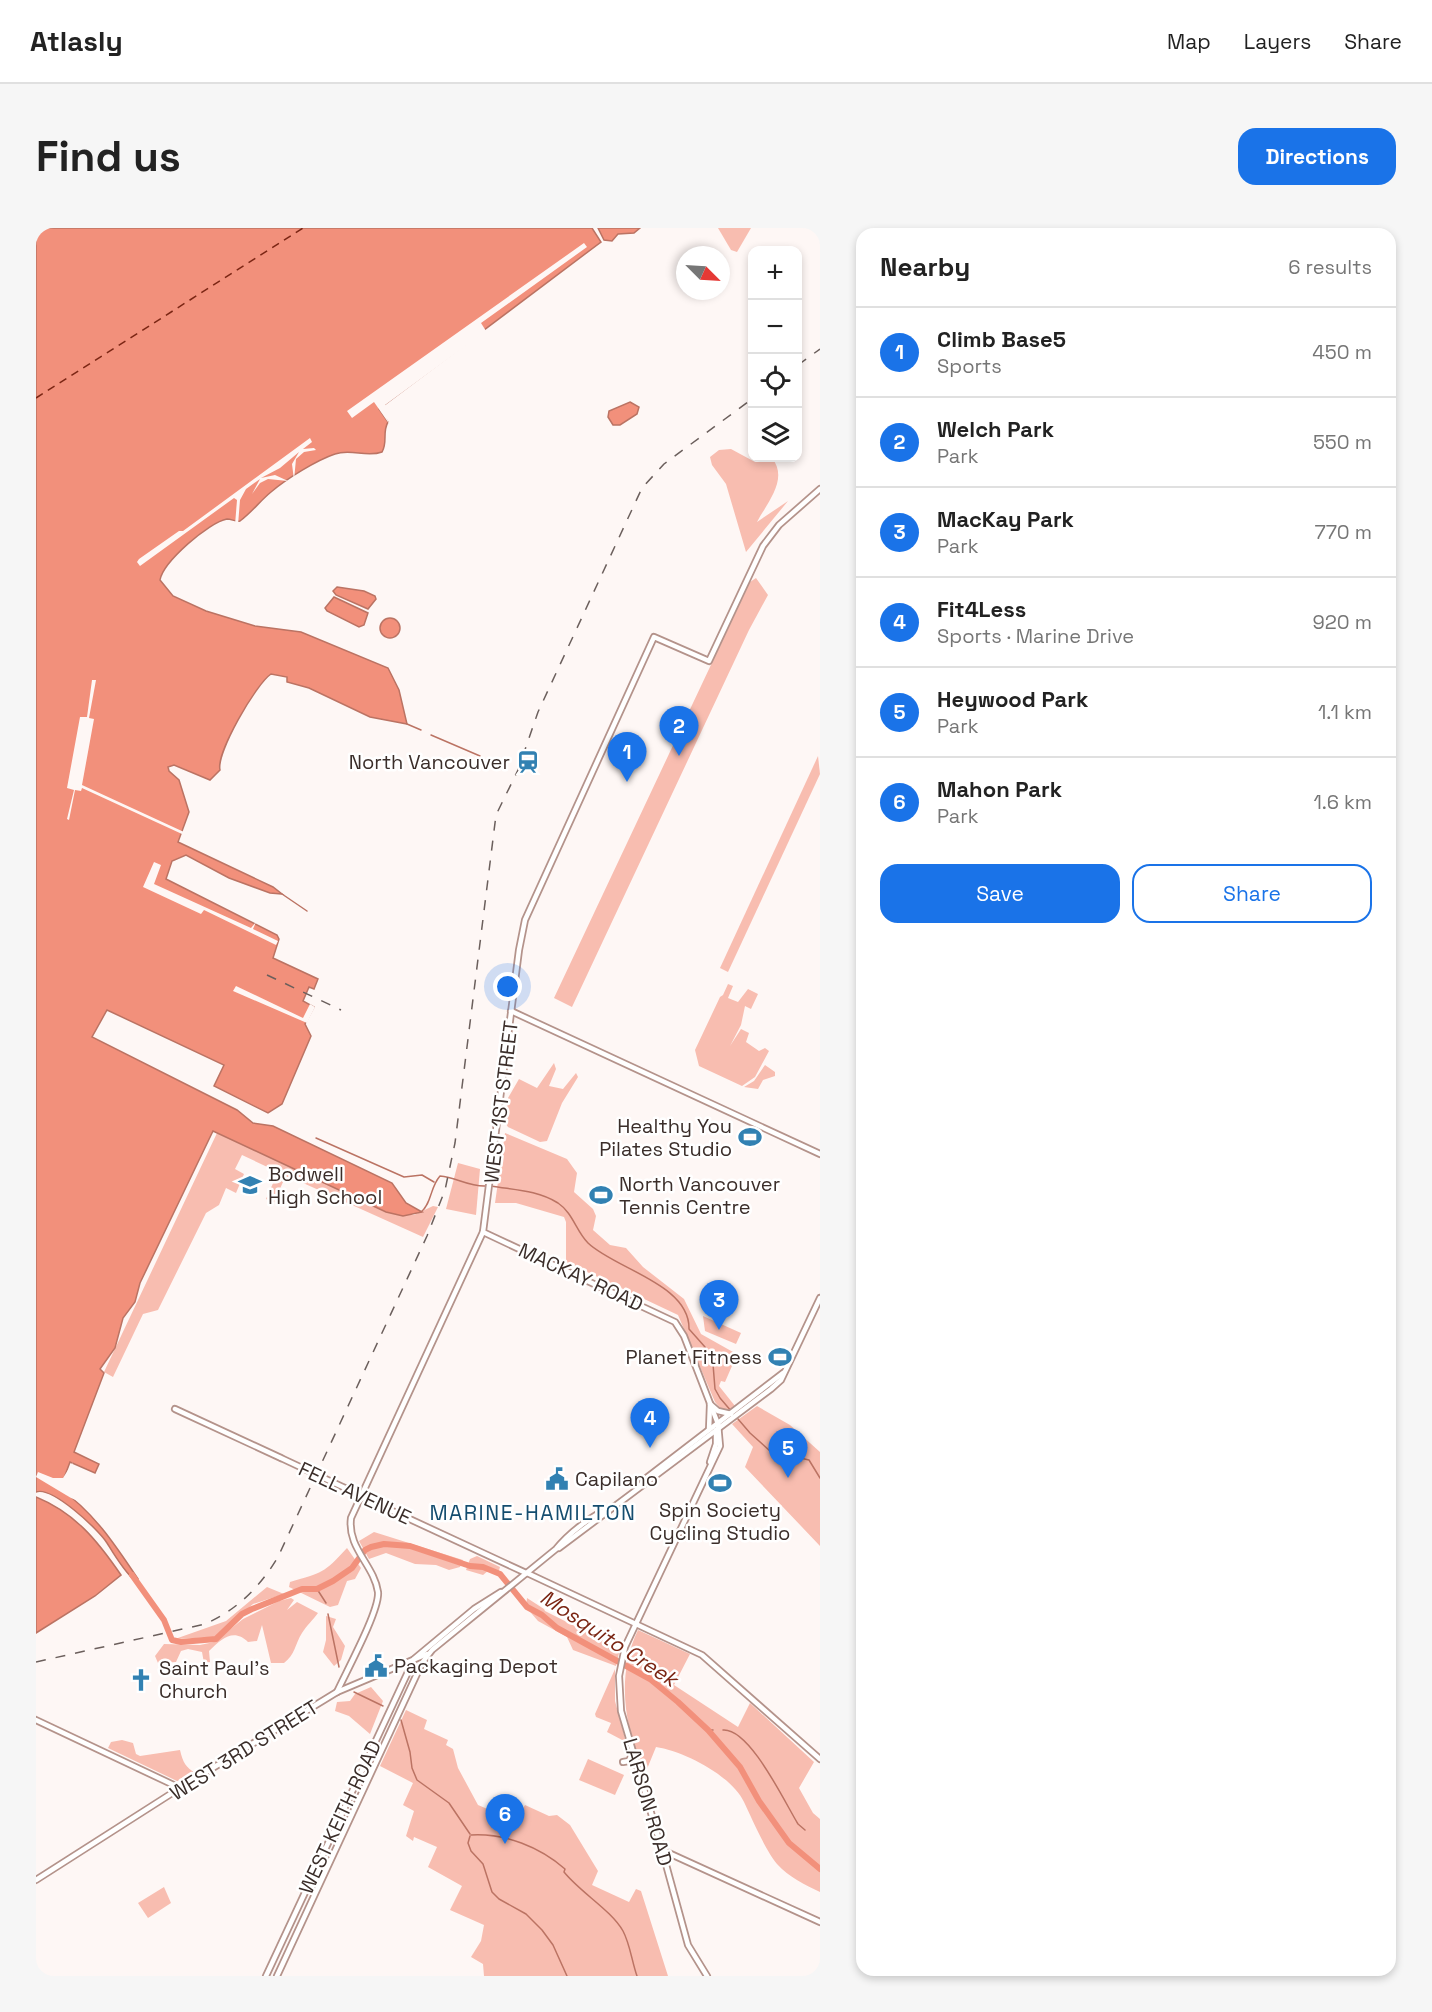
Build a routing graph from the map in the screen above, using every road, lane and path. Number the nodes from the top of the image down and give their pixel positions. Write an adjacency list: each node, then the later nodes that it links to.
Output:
1 (820, 489): 2 (main road, WEST 1ST STREET)
2 (512, 1011): 3 (main road); 4 (main road, WEST 1ST STREET)
3 (820, 1154)
4 (483, 1232): 6 (main road, MACKAY ROAD); 12 (main road, WEST 1ST STREET)
5 (820, 1298): 8 (main road)
6 (710, 1404): 8 (main road); 9 (main road); 10 (main road)
7 (175, 1409): 12 (main road, FELL AVENUE, bridge)
8 (732, 1416): 9 (main road)
9 (718, 1428): 10 (main road); 11 (main road); 15 (main road, LARSON ROAD)
10 (709, 1430): 11 (main road)
11 (640, 1486): 13 (main road)
12 (360, 1496): 13 (main road, FELL AVENUE); 18 (main road, WEST 1ST STREET)
13 (527, 1573): 14 (main road); 15 (main road, FELL AVENUE)
14 (503, 1591): 16 (main road); 17 (main road)
15 (636, 1624): 20 (main road, LARSON ROAD); 21 (main road, FELL AVENUE)
16 (428, 1654): 17 (main road); 28 (main road, WEST KEITH ROAD)
17 (414, 1659): 18 (main road, WEST 3RD STREET); 27 (main road, WEST KEITH ROAD)
18 (337, 1692): 23 (main road, WEST 3RD STREET)
19 (36, 1720): 23 (main road)
20 (633, 1752): 22 (main road); 24 (main road, LARSON ROAD)
21 (820, 1758)
22 (623, 1762)
23 (180, 1788): 25 (main road, WEST 3RD STREET)
24 (662, 1850): 26 (main road); 29 (main road, LARSON ROAD)
25 (36, 1880)
26 (820, 1922)
27 (266, 1976)
28 (277, 1976)
29 (707, 1976)

